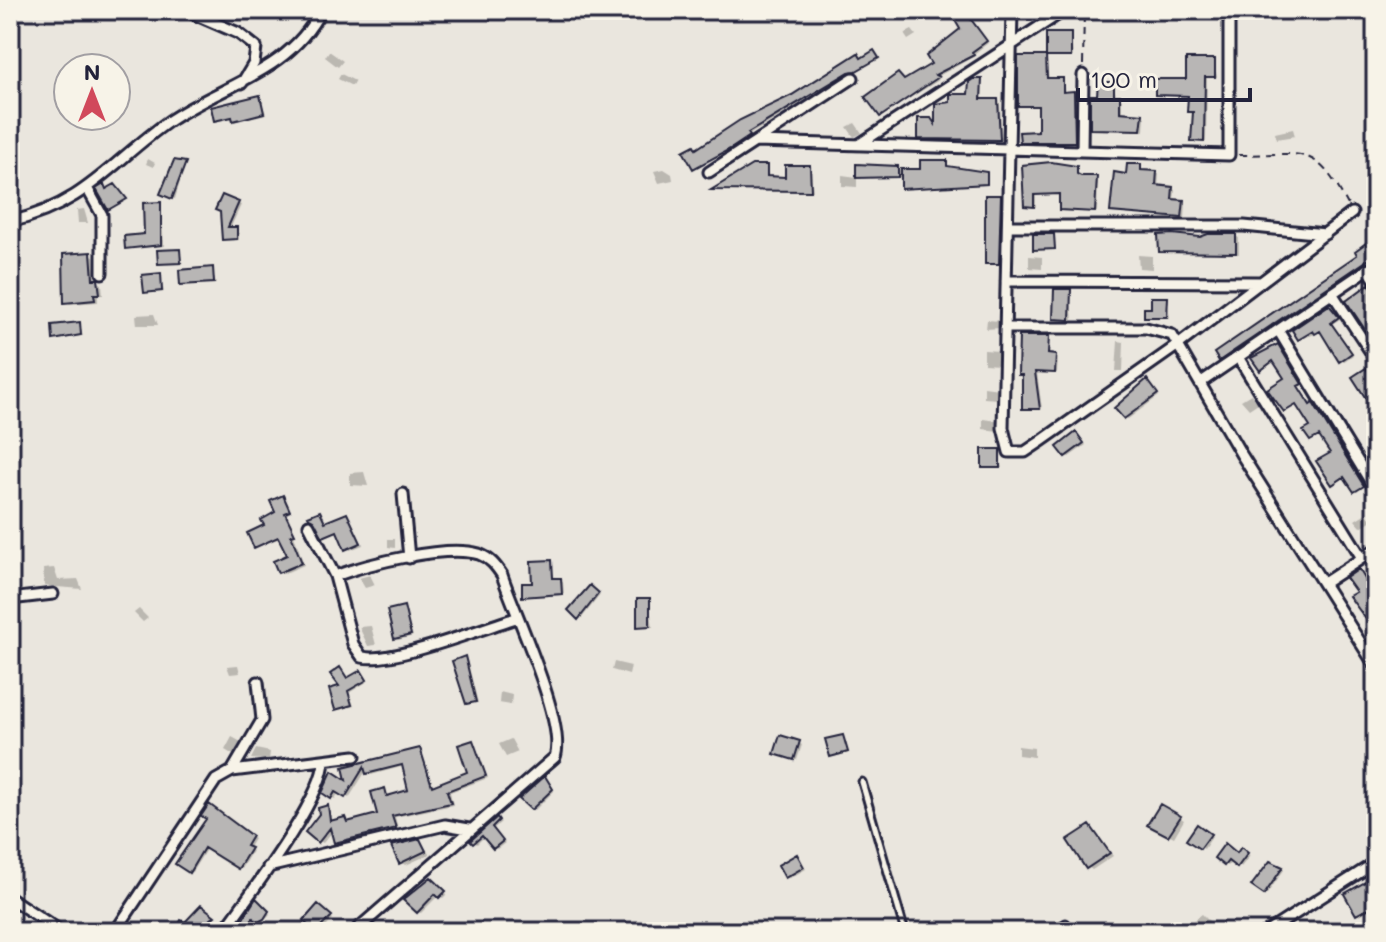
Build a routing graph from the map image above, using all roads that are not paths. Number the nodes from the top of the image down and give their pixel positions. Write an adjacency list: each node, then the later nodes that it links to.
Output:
1 (185, 10): 9 (street)
2 (321, 10): 9 (street)
3 (1012, 10): 6 (street)
4 (1065, 10): 6 (street)
5 (1229, 10): 13 (street)
6 (1011, 45): 11 (street); 12 (street)
7 (1083, 75): 13 (street)
8 (853, 78): 10 (street)
9 (242, 83): 15 (street)
10 (755, 142): 11 (street); 14 (street)
11 (858, 145): 12 (street)
12 (1009, 149): 13 (street); 18 (street)
13 (1082, 151)
14 (709, 172)
15 (87, 188): 17 (street); 22 (street)
16 (1352, 213): 20 (street)
17 (10, 222)
18 (1008, 226): 19 (street); 23 (street)
19 (1301, 230): 20 (street); 21 (street)
20 (1325, 234): 21 (street)
21 (1308, 246): 25 (street)
22 (102, 273)
23 (1006, 281): 25 (street); 27 (street)
24 (1376, 281): 26 (street)
25 (1260, 282): 29 (street)
26 (1332, 293): 28 (street); 31 (street)
27 (1006, 328): 29 (street); 29 (street)
28 (1278, 330): 30 (street); 33 (street)
29 (1178, 345): 32 (street)
30 (1238, 357): 32 (street); 38 (street)
31 (1376, 360)
32 (1200, 383): 40 (street)
33 (1376, 491)
34 (403, 494): 37 (street)
35 (309, 525): 39 (street)
36 (1376, 549): 38 (street)
37 (409, 558): 39 (street); 43 (street)
38 (1362, 558): 40 (street)
39 (335, 576): 43 (street)
40 (1324, 583): 44 (street)
41 (53, 594): 42 (street)
42 (10, 599)
43 (516, 618): 51 (street)
44 (1376, 667)
45 (258, 682): 48 (street)
46 (355, 756): 47 (street)
47 (324, 760): 48 (street); 54 (street)
48 (232, 771): 58 (street)
49 (862, 782): 62 (lane)
50 (445, 825): 51 (street); 52 (street); 54 (street)
51 (469, 829): 52 (street)
52 (450, 845): 61 (street)
53 (1376, 862): 64 (street)
54 (268, 867): 60 (street)
55 (10, 898): 59 (street)
56 (1066, 923): 63 (lane)
57 (1376, 924): 65 (street)
58 (118, 931)
59 (62, 932)
60 (223, 932)
61 (354, 932)
62 (905, 932)
63 (1051, 932)
64 (1267, 932)
65 (1364, 932)

